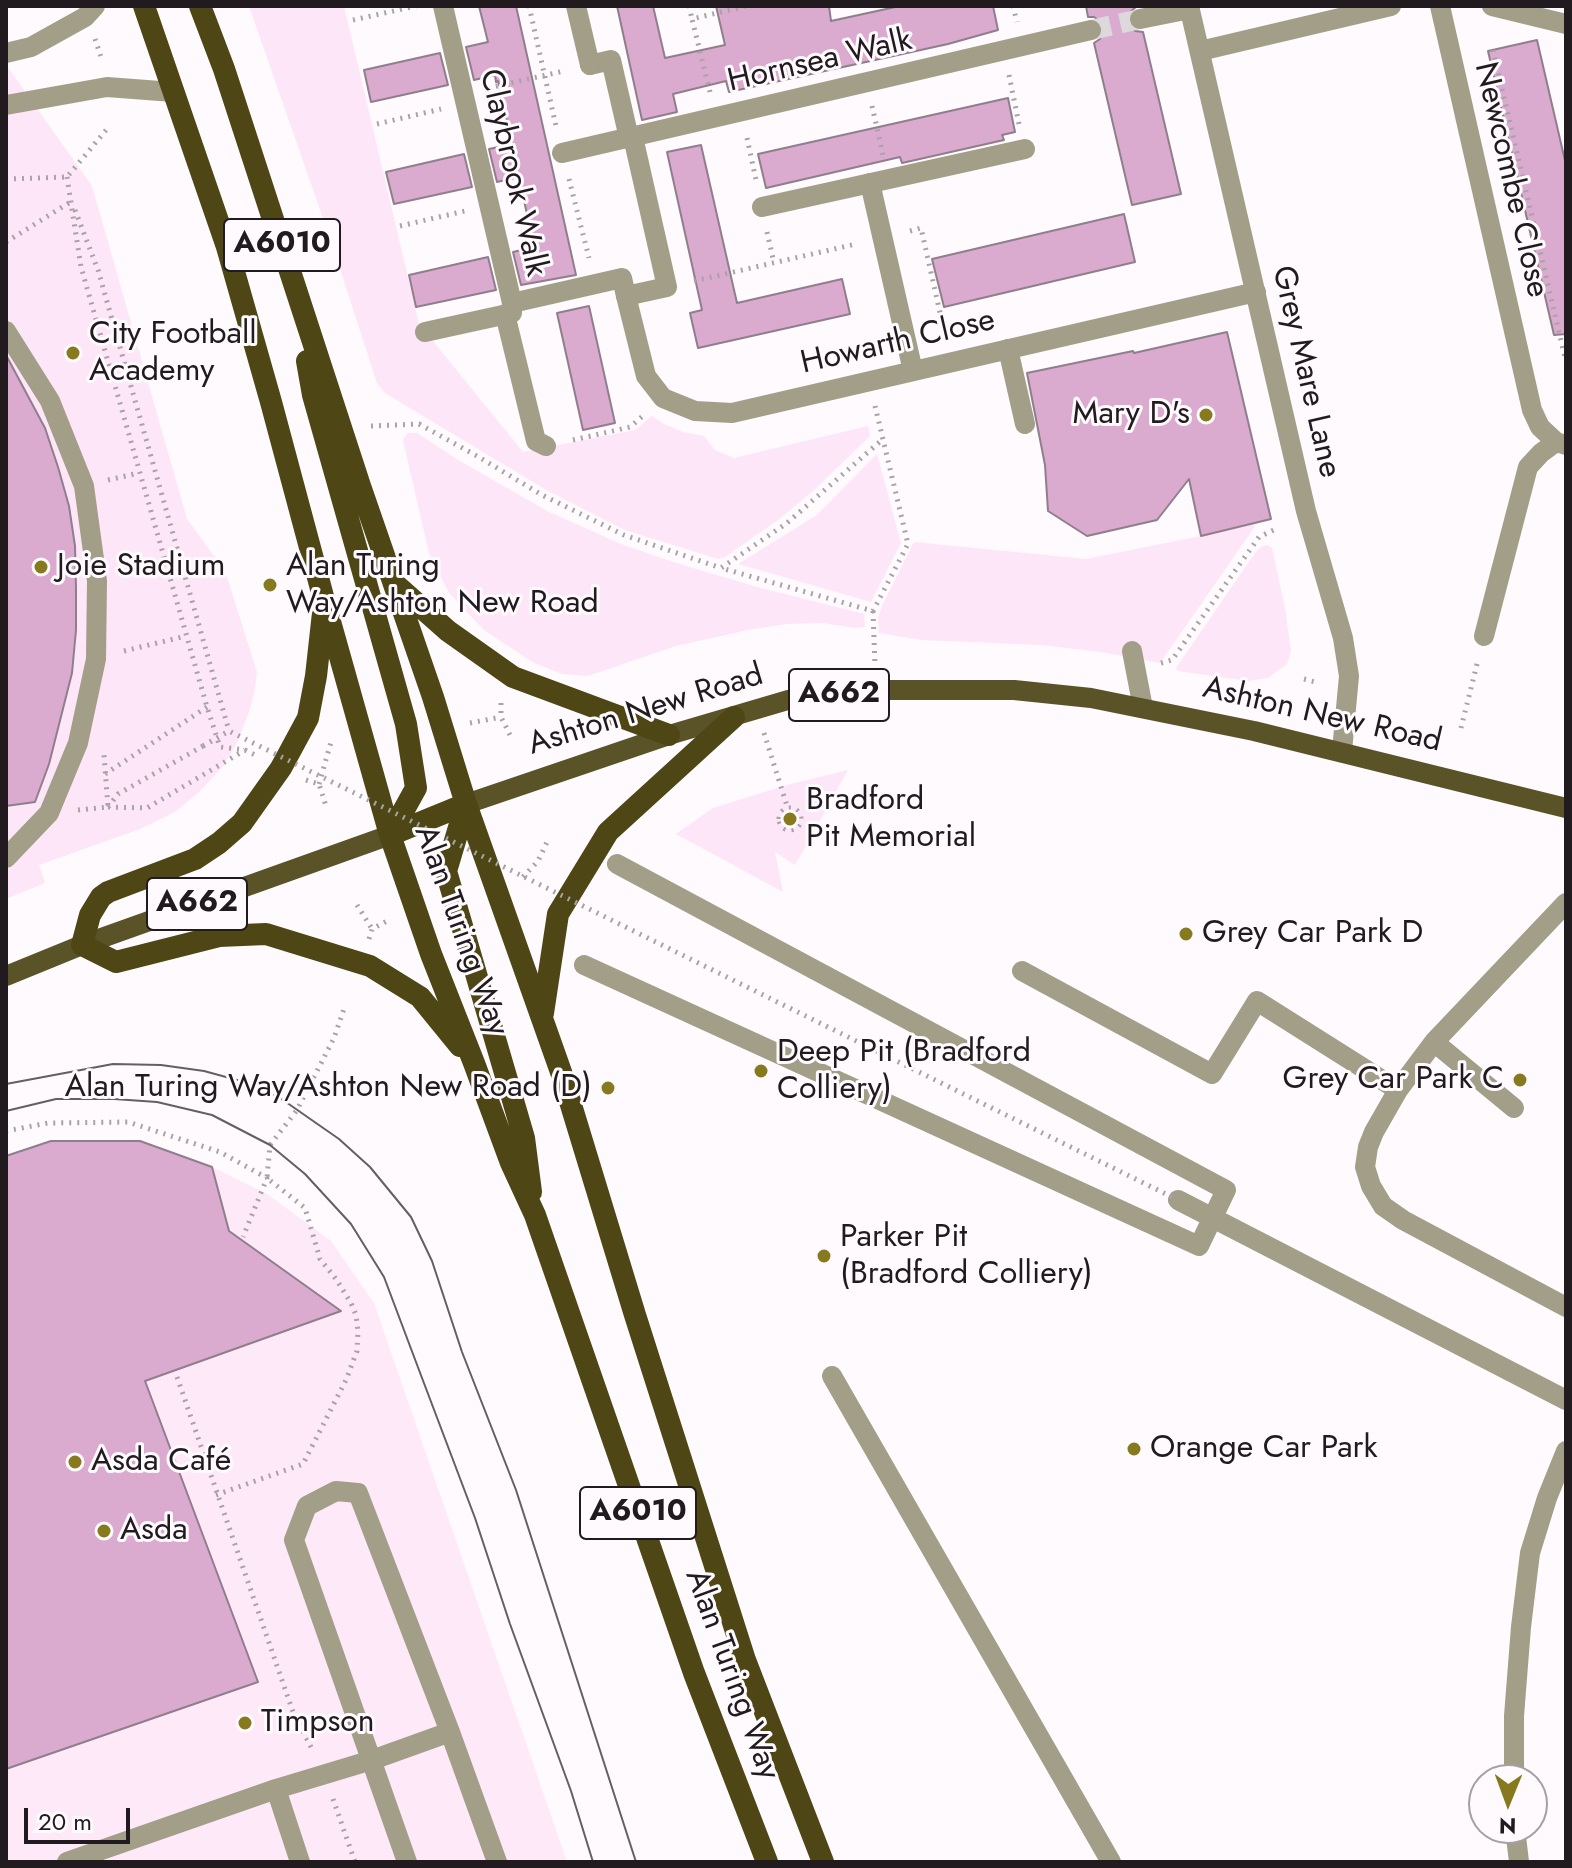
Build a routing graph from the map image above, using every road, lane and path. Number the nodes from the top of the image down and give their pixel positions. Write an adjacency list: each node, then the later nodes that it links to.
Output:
1 (95, 6): 22 (street)
2 (144, 6): 26 (highway, Alan Turing Way / A6010)
3 (200, 6): 45 (highway, Alan Turing Way / A6010)
4 (417, 6): 15 (path)
5 (443, 6): 27 (street, Claybrook Walk)
6 (576, 6): 23 (street)
7 (689, 6): 13 (path)
8 (746, 6): 13 (path)
9 (1391, 6): 21 (street)
10 (1440, 6): 61 (street, Newcombe Close)
11 (1492, 6): 16 (street)
12 (1189, 7): 14 (street); 21 (street, Grey Mare Lane)
13 (692, 19): 29 (path)
14 (1140, 19)
15 (353, 20)
16 (1566, 24)
17 (91, 27): 24 (path)
18 (1091, 30): 20 (street, Hornsea Walk)
19 (1493, 50): 54 (path)
20 (1003, 51): 25 (street, Hornsea Walk); 33 (path)
21 (1200, 51): 47 (street, Grey Mare Lane)
22 (6, 53)
23 (590, 65): 27 (path); 32 (street)
24 (105, 71)
25 (866, 82): 29 (street, Hornsea Walk); 37 (path)
26 (173, 92): 28 (street); 66 (highway, Alan Turing Way / A6010)
27 (464, 99): 30 (path); 39 (street, Claybrook Walk)
28 (6, 105)
29 (716, 117): 32 (street, Hornsea Walk)
30 (377, 124)
31 (107, 129): 35 (path)
32 (631, 137): 34 (street, Hornsea Walk); 46 (street)
33 (1025, 149): 37 (street)
34 (562, 153)
35 (67, 177): 36 (path); 38 (path)
36 (6, 179)
37 (879, 181): 40 (street); 42 (street)
38 (72, 201): 43 (path); 68 (path); 83 (path)
39 (489, 206): 41 (path); 49 (street, Claybrook Walk)
40 (762, 207)
41 (400, 226)
42 (884, 238): 46 (path); 55 (street)
43 (6, 242)
44 (913, 244): 50 (path)
45 (287, 262): 59 (highway, Alan Turing Way / A6010); 95 (highway)
46 (667, 287): 48 (street)
47 (1256, 292): 53 (street, Howarth Close); 87 (street, Grey Mare Lane)
48 (626, 296): 49 (street); 57 (street)
49 (509, 309): 52 (street, Claybrook Walk); 62 (street)
50 (941, 317)
51 (6, 331): 70 (street)
52 (425, 332)
53 (1008, 349): 55 (street, Howarth Close); 58 (street)
54 (1566, 362)
55 (913, 371): 56 (street, Howarth Close)
56 (869, 381): 57 (street, Howarth Close); 60 (path)
57 (663, 398): 62 (path)
58 (1025, 424)
59 (343, 432): 64 (path); 65 (highway, Alan Turing Way / A6010)
60 (883, 439): 64 (path); 67 (path)
61 (1561, 444): 69 (street)
62 (546, 446)
63 (1278, 528): 71 (path)
64 (721, 568): 67 (path)
65 (396, 584): 85 (highway); 91 (highway, Alan Turing Way / A6010)
66 (324, 600): 95 (highway, Alan Turing Way / A6010); 106 (highway)
67 (873, 611): 74 (path)
68 (186, 636): 70 (path); 76 (path)
69 (1484, 636): 82 (path)
70 (96, 659): 97 (street)
71 (1133, 660): 77 (street)
72 (1304, 679): 73 (path)
73 (1319, 683)
74 (876, 691): 77 (main road, Ashton New Road / A662); 78 (main road, Ashton New Road / A662)
75 (501, 701): 79 (path)
76 (207, 707): 83 (path, bridge); 88 (path)
77 (1143, 708): 87 (main road, Ashton New Road / A662)
78 (756, 710): 80 (main road, Ashton New Road / A662); 94 (path)
79 (501, 717): 81 (path); 84 (path)
80 (734, 717): 85 (main road, Ashton New Road / A662); 112 (highway)
81 (461, 725)
82 (1461, 728)
83 (229, 731): 119 (path, bridge)
84 (510, 735)
85 (669, 735): 91 (main road, Ashton New Road / A662)
86 (331, 742): 90 (path)
87 (1342, 751): 93 (main road, Ashton New Road / A662)
88 (105, 774)
89 (297, 777): 90 (path)
90 (319, 784): 92 (path)
91 (466, 804): 95 (highway, Ashton New Road); 112 (highway, Alan Turing Way / A6010); 120 (highway)
92 (326, 806)
93 (1566, 808)
94 (788, 809): 94 (path)
95 (390, 835): 106 (main road, Ashton New Road / A662); 114 (highway, Alan Turing Way / A6010)
96 (547, 842): 98 (path)
97 (6, 858)
98 (538, 861): 100 (path); 101 (path)
99 (617, 864): 121 (street)
100 (548, 866)
101 (517, 882)
102 (1566, 903): 113 (street)
103 (357, 905): 105 (path)
104 (387, 921): 105 (path)
105 (372, 929): 107 (path)
106 (82, 945): 110 (main road, Ashton New Road / A662); 114 (highway)
107 (366, 948)
108 (584, 965): 121 (street)
109 (1022, 971): 115 (street)
110 (6, 976)
111 (344, 1009): 118 (path)
112 (542, 1017): 139 (highway, Alan Turing Way / A6010)
113 (1434, 1042): 115 (street); 116 (street)
114 (474, 1063): 120 (highway, Alan Turing Way / A6010)
115 (1398, 1090): 123 (street)
116 (1514, 1108)
117 (6, 1131): 118 (path)
118 (267, 1178): 122 (path); 128 (path)
119 (1178, 1200): 121 (street)
120 (535, 1215): 138 (highway, Alan Turing Way / A6010)
121 (1213, 1218): 126 (street)
122 (243, 1237)
123 (1566, 1307)
124 (832, 1376): 140 (street)
125 (177, 1377): 128 (path)
126 (1566, 1400)
127 (1566, 1451): 132 (street)
128 (216, 1495): 129 (path)
129 (277, 1666)
130 (450, 1732): 131 (street); 131 (street); 137 (street)
131 (372, 1760): 133 (street); 136 (street)
132 (1514, 1764)
133 (276, 1789): 134 (street); 135 (street)
134 (67, 1862)
135 (300, 1862)
136 (407, 1862)
137 (497, 1862)
138 (767, 1862)
139 (823, 1862)
140 (1111, 1862)

